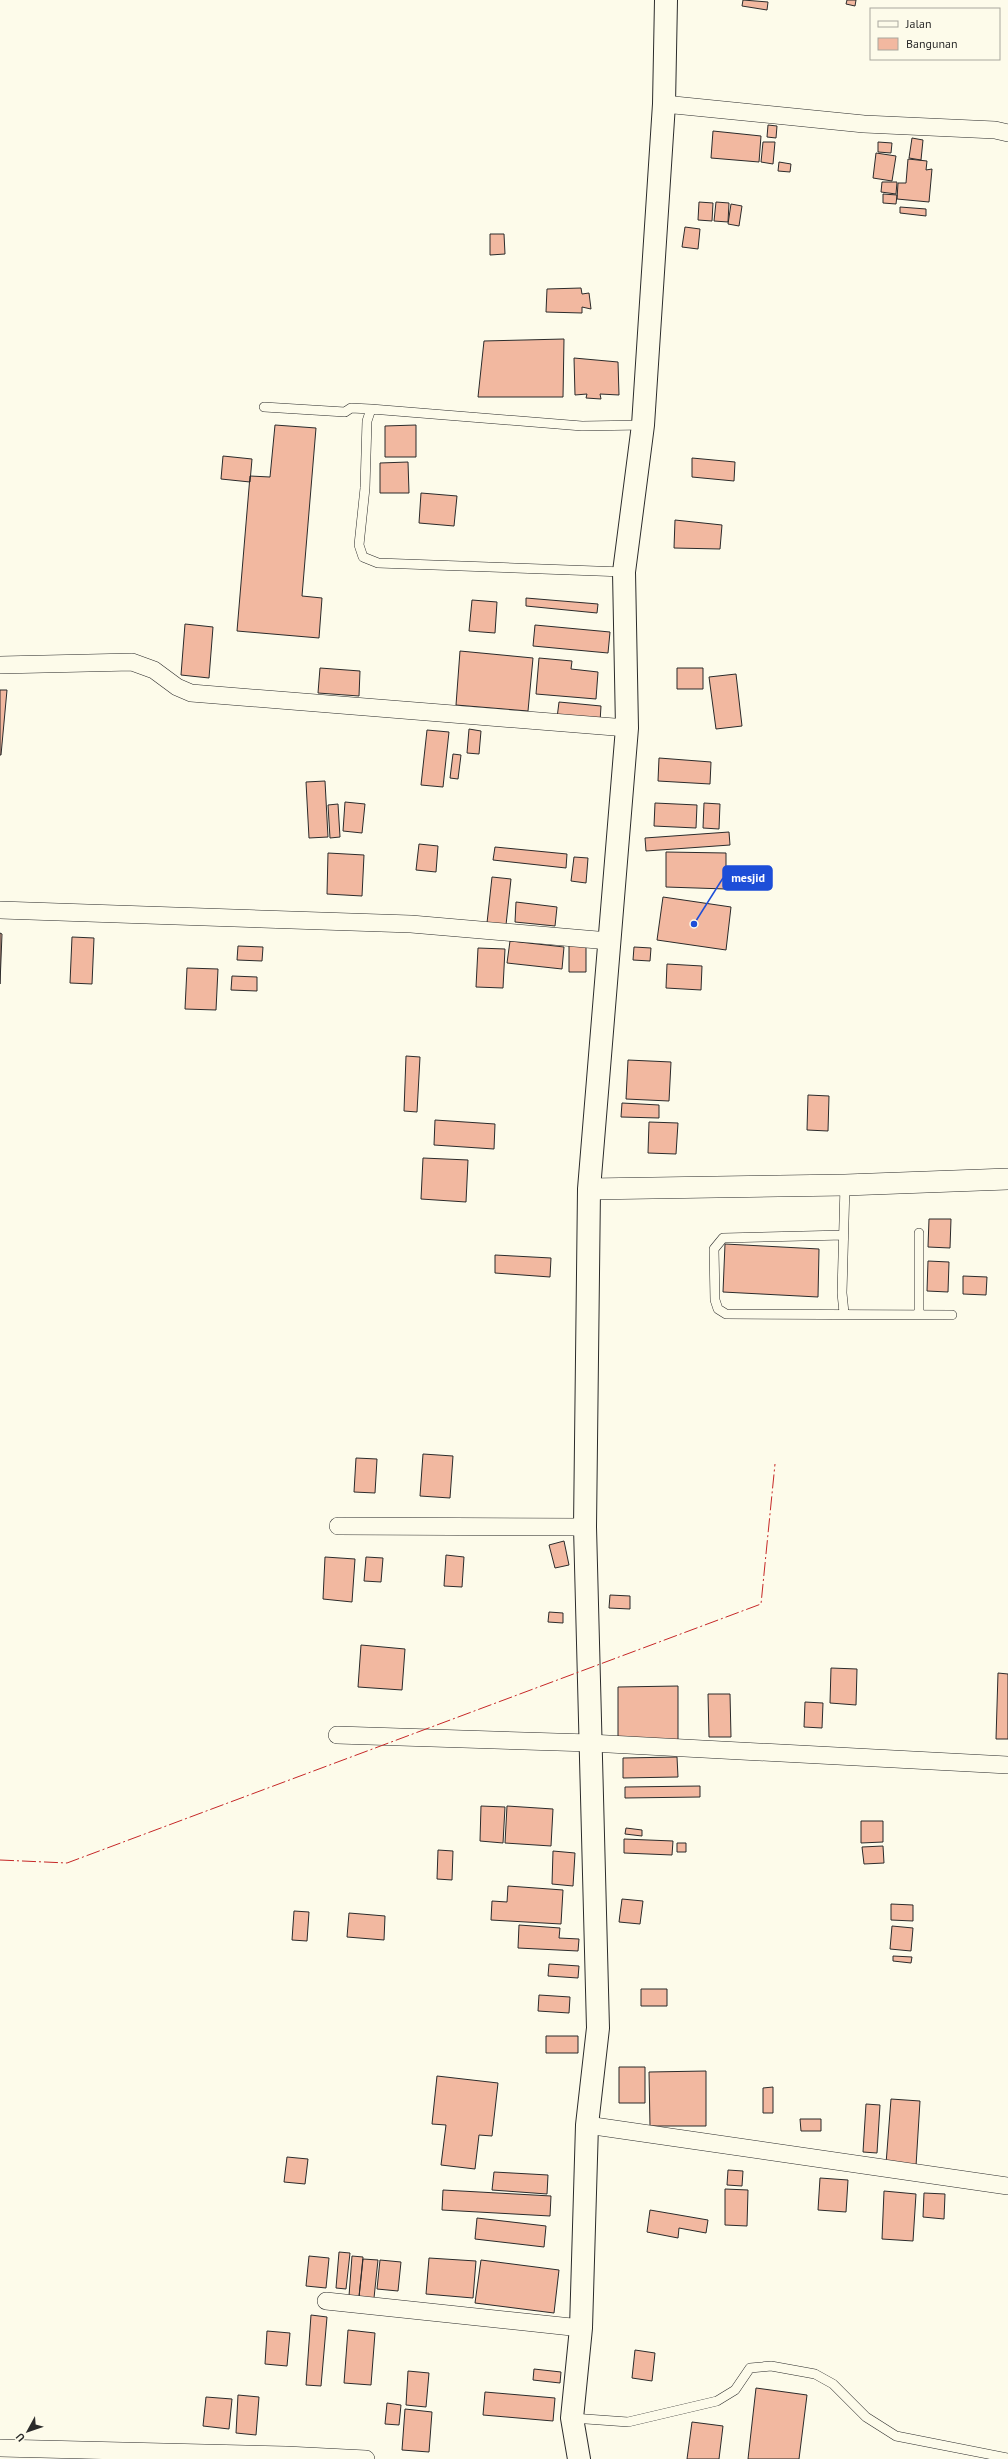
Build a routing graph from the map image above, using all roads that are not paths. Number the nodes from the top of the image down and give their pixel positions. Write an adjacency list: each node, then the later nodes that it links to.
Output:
1 (666, 0): 2 (highway)
2 (664, 104): 3 (street); 6 (highway)
3 (1008, 133)
4 (264, 407): 5 (lane)
5 (371, 409): 6 (lane); 7 (lane)
6 (643, 425): 7 (highway)
7 (624, 572): 9 (highway)
8 (0, 665): 9 (street)
9 (627, 728): 11 (highway)
10 (0, 910): 11 (street)
11 (609, 941): 14 (highway)
12 (1008, 1179): 13 (street)
13 (845, 1185): 14 (street); 16 (lane)
14 (589, 1189): 21 (highway)
15 (919, 1233): 18 (lane)
16 (844, 1235): 17 (lane); 17 (lane)
17 (844, 1313): 18 (lane)
18 (919, 1314): 19 (lane)
19 (952, 1315)
20 (338, 1526): 21 (street)
21 (584, 1527): 23 (highway)
22 (337, 1735): 23 (street)
23 (590, 1743): 24 (street); 25 (highway)
24 (1008, 1765)
25 (587, 2125): 26 (street); 28 (highway)
26 (1008, 2186)
27 (326, 2301): 28 (street)
28 (581, 2328): 29 (highway)
29 (572, 2418): 31 (lane); 33 (highway)
30 (0, 2448): 32 (street)
31 (1008, 2458)
32 (366, 2459)
33 (579, 2459)

